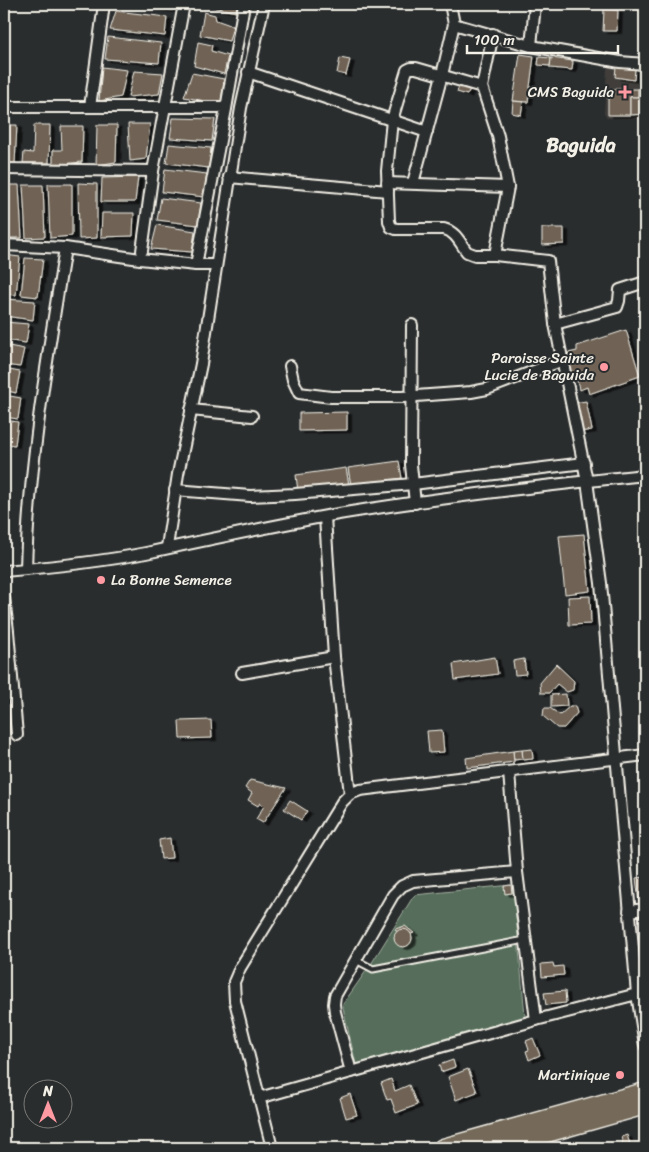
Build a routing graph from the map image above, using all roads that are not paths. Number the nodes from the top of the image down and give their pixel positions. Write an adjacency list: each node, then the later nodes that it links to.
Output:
1 (104, 4): 15 (street)
2 (184, 4): 16 (street)
3 (244, 4): 30 (street)
4 (264, 4): 11 (street)
5 (450, 4): 7 (street)
6 (535, 4): 9 (street)
7 (454, 24): 8 (street); 12 (street)
8 (493, 34): 9 (street); 13 (street)
9 (531, 46): 10 (street)
10 (645, 64)
11 (248, 72): 18 (street); 22 (street)
12 (442, 75): 13 (street); 18 (street); 19 (street)
13 (482, 87): 25 (street)
14 (4, 107): 15 (street)
15 (90, 107): 16 (street)
16 (165, 107): 17 (street); 21 (street)
17 (219, 107)
18 (392, 120): 19 (street); 24 (street)
19 (427, 132): 23 (street)
20 (4, 169): 21 (street)
21 (153, 171): 28 (street)
22 (229, 177): 24 (street); 31 (street)
23 (413, 183): 24 (street); 25 (street)
24 (387, 187): 29 (street)
25 (508, 187): 29 (street)
26 (4, 245): 27 (street)
27 (65, 248): 30 (street); 48 (street)
28 (142, 251)
29 (495, 255): 33 (street)
30 (196, 265): 31 (street)
31 (216, 265): 38 (street)
32 (645, 282): 33 (street)
33 (555, 324): 35 (street)
34 (412, 325): 37 (street)
35 (563, 360): 37 (street); 40 (street)
36 (290, 366): 37 (street)
37 (413, 397): 43 (street)
38 (191, 410): 39 (street); 44 (street)
39 (252, 416)
40 (584, 463): 42 (street); 43 (street)
41 (645, 476): 42 (street)
42 (587, 481): 45 (street); 55 (street)
43 (413, 484): 44 (street); 45 (street)
44 (175, 490): 47 (street)
45 (416, 503): 46 (street)
46 (325, 516): 47 (street); 51 (street)
47 (167, 548): 48 (street)
48 (26, 569): 49 (street)
49 (4, 571)
50 (4, 597): 53 (street)
51 (334, 656): 52 (street); 57 (street)
52 (242, 673)
53 (16, 735)
54 (645, 755): 55 (street)
55 (616, 758): 56 (street); 60 (street)
56 (509, 772): 57 (street); 58 (street)
57 (350, 794): 68 (street)
58 (517, 872): 61 (street); 62 (street)
59 (645, 909): 60 (street)
60 (629, 911): 63 (street)
61 (526, 940): 62 (lane); 64 (street)
62 (356, 960): 66 (street)
63 (637, 994): 64 (street); 65 (street)
64 (536, 1020): 66 (street)
65 (645, 1045)
66 (351, 1072): 68 (street)
67 (645, 1092): 71 (highway)
68 (259, 1098): 70 (street)
69 (645, 1105): 72 (highway)
70 (272, 1148)
71 (443, 1148)
72 (494, 1148)

